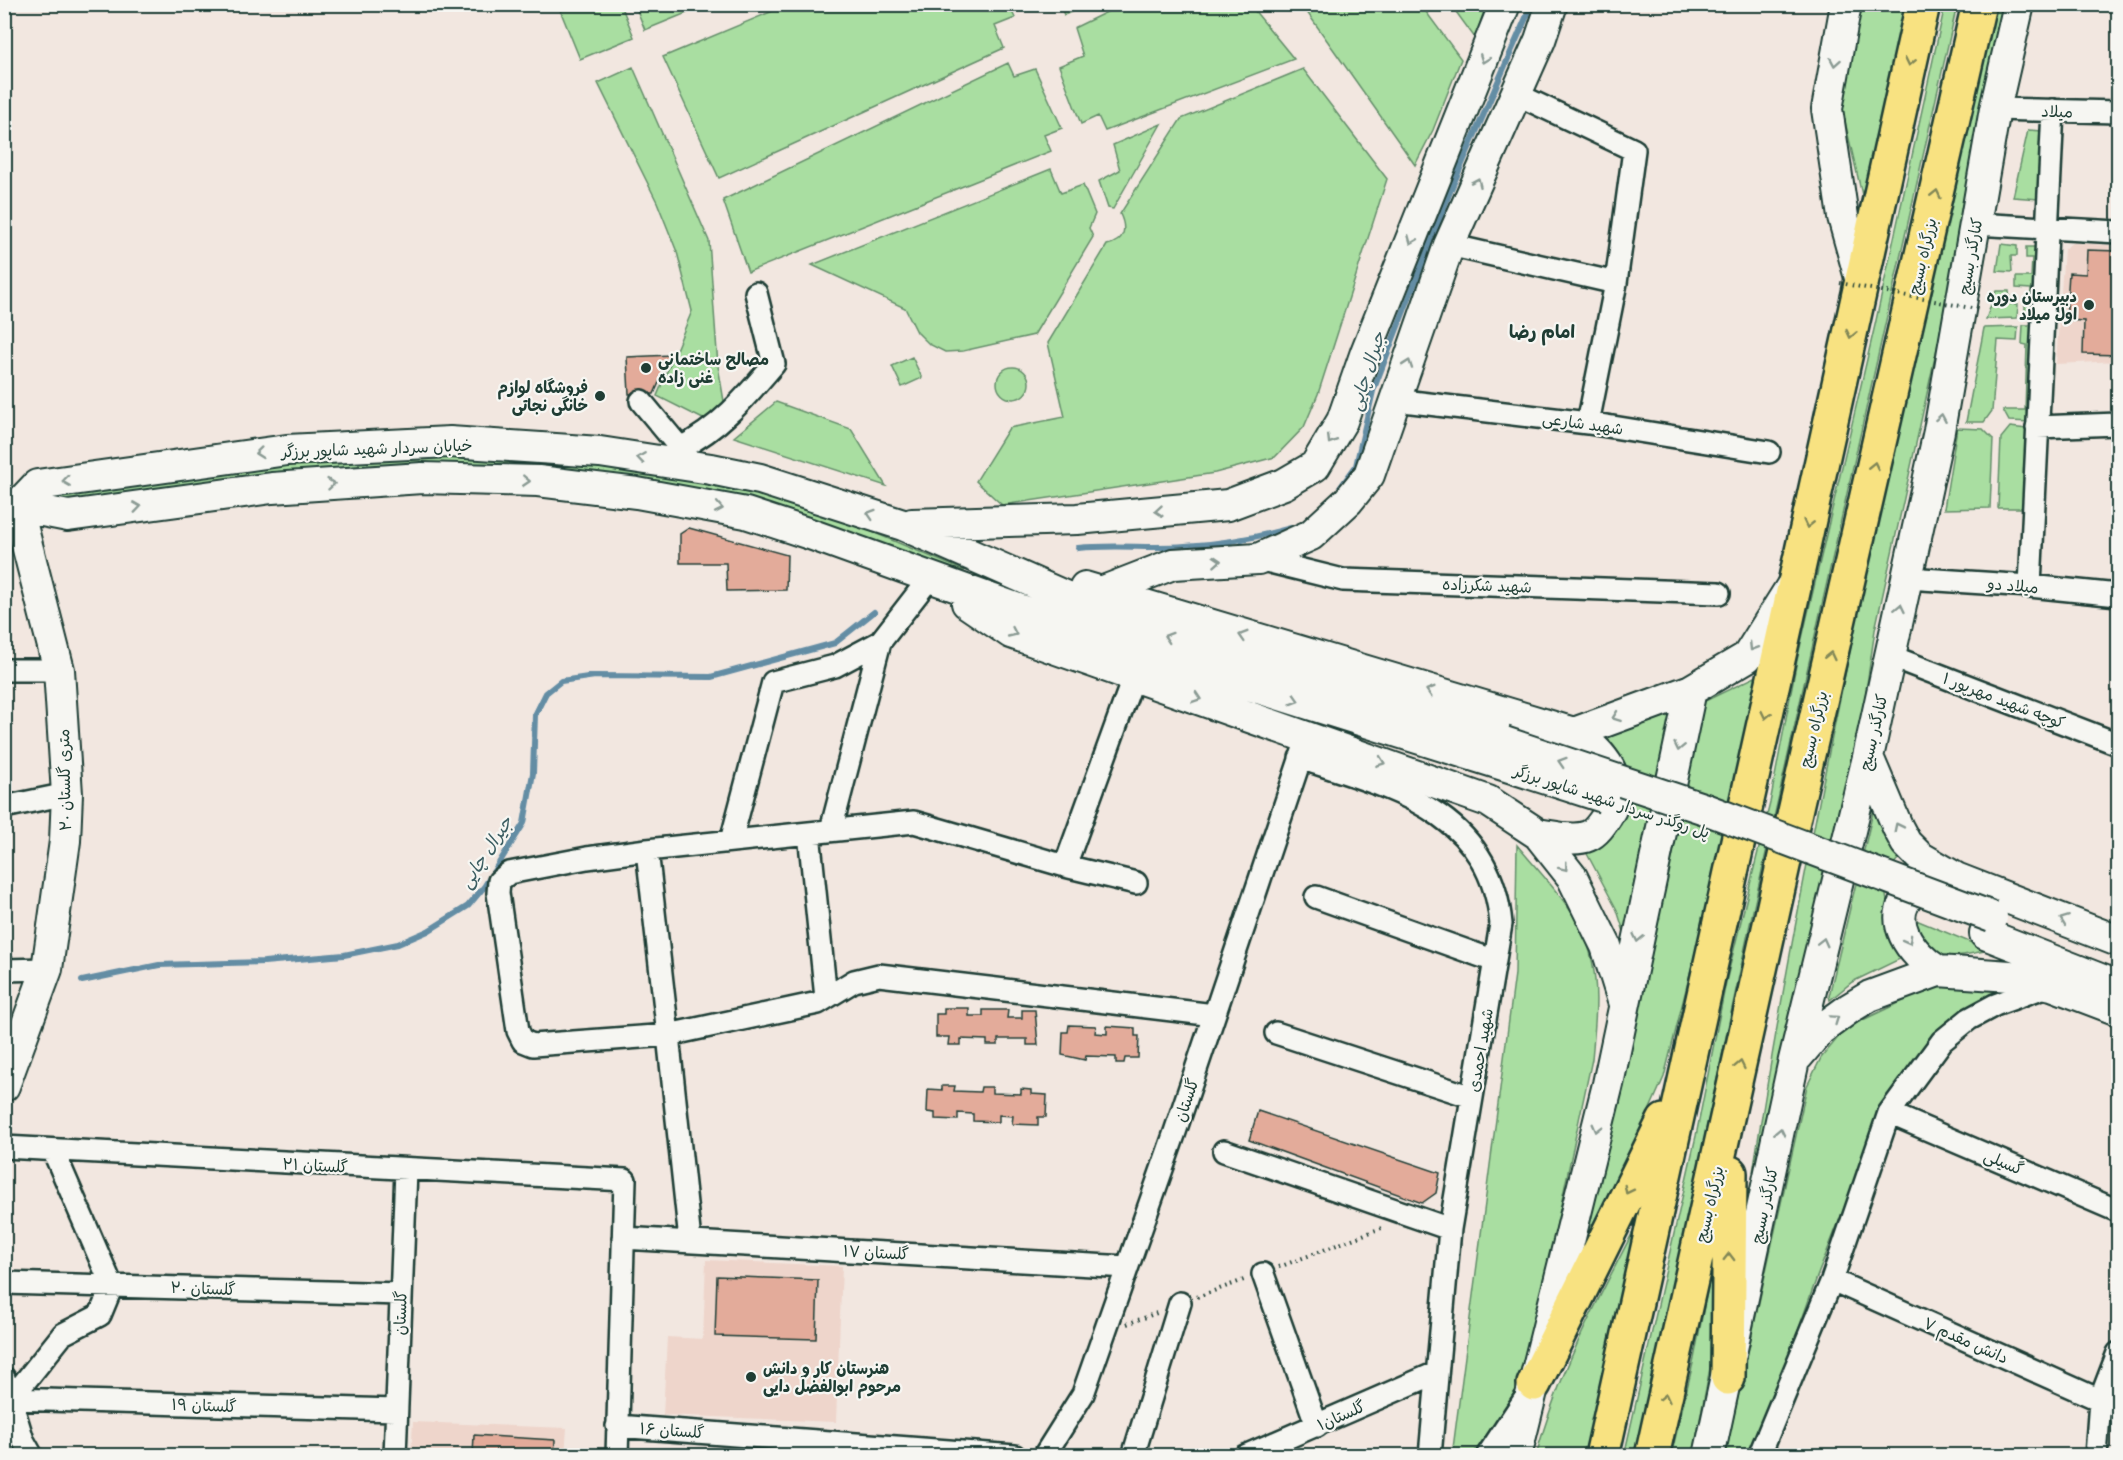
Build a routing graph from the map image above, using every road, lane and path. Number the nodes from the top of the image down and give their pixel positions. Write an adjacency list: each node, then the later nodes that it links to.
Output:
1 (1506, 4): 27 (main road, one-way to 27)
2 (1552, 4): 7 (main road)
3 (1846, 4): 16 (main road, one-way to 16)
4 (1923, 4): 16 (highway, one-way to 16)
5 (1979, 4): 78 (highway, بزرگراه بسیج, one-way to 5)
6 (2019, 4): 8 (main road, کنارگذر بسیج)
7 (1516, 94): 14 (main road, one-way to 7); 15 (street)
8 (1995, 109): 9 (street, میلاد); 11 (main road, کنارگذر بسیج)
9 (2053, 110): 10 (street, میلاد); 12 (street)
10 (2118, 112)
11 (1975, 224): 12 (street); 30 (main road, کنارگذر بسیج, one-way to 11)
12 (2047, 227): 13 (street); 23 (street)
13 (2118, 231)
14 (1449, 245): 15 (street); 19 (main road, one-way to 14)
15 (1616, 283): 21 (street)
16 (1851, 284): 18 (path, bridge); 32 (highway, one-way to 32)
17 (756, 293): 25 (street)
18 (1976, 309)
19 (1395, 400): 21 (street, شهید شارعی); 28 (main road)
20 (641, 401): 25 (street)
21 (1588, 423): 24 (street, شهید شارعی)
22 (2118, 424): 23 (street)
23 (2037, 427): 33 (street)
24 (1769, 452)
25 (680, 456): 26 (main road, خیابان سردار شهید شاپور برزگر, one-way to 26); 27 (main road, خیابان سردار شهید شاپور برزگر, one-way to 25)
26 (11, 507): 31 (main road, خیابان سردار شهید شاپور برزگر, one-way to 31); 41 (main road, ۲۰ متری گلستان)
27 (903, 525): 29 (main road, خیابان سردار شهید شاپور برزگر)
28 (1258, 559): 34 (main road, one-way to 28); 35 (street, شهید شکرزاده)
29 (983, 560): 34 (main road); 37 (main road)
30 (1907, 578): 33 (street, میلاد دو); 39 (main road, کنارگذر بسیج, one-way to 30)
31 (929, 579): 37 (main road); 38 (street); 42 (main road, one-way to 42)
32 (1795, 580): 43 (main road, one-way to 43); 75 (highway, one-way to 75)
33 (2030, 586): 36 (street, میلاد دو)
34 (1101, 592): 44 (main road, one-way to 34)
35 (1719, 593)
36 (2115, 597)
37 (1110, 630): 59 (main road, پل روگذر سردار شهید شاپور برزگر, bridge)
38 (880, 642): 50 (street); 53 (street)
39 (1890, 656): 45 (street, کوچه شهید مهرپور ۱); 47 (main road, کنارگذر بسیج)
40 (4, 670): 41 (street)
41 (59, 670): 48 (main road, ۲۰ متری گلستان)
42 (1134, 676): 46 (main road, one-way to 46); 55 (street)
43 (1691, 690): 44 (main road, one-way to 44); 69 (main road, one-way to 69)
44 (1574, 733): 52 (main road)
45 (2118, 744)
46 (1304, 747): 52 (main road, one-way to 52); 61 (street, شهید احمدی); 71 (street, گلستان)
47 (1868, 757): 56 (main road, one-way to 47); 74 (main road, کنارگذر بسیج, one-way to 47)
48 (67, 794): 49 (street); 63 (main road, ۲۰ متری گلستان)
49 (4, 807)
50 (831, 831): 51 (street); 55 (street)
51 (809, 833): 53 (street); 68 (street)
52 (1538, 834): 69 (main road, one-way to 69)
53 (731, 841): 54 (street)
54 (647, 850): 73 (street); 73 (street)
55 (1065, 866): 57 (street)
56 (1956, 878): 60 (main road, one-way to 56); 65 (main road, one-way to 65)
57 (1136, 883)
58 (1316, 897): 61 (street)
59 (1988, 926): 62 (main road, پل روگذر سردار شهید شاپور برزگر); 67 (main road, پل روگذر سردار شهید شاپور برزگر)
60 (2118, 941)
61 (1495, 961): 77 (street, شهید احمدی)
62 (2118, 965)
63 (47, 969): 64 (street); 76 (main road, ۲۰ متری گلستان)
64 (4, 970)
65 (1938, 970): 66 (main road); 74 (main road, one-way to 65)
66 (2052, 985): 70 (main road); 79 (street)
67 (2118, 986)
68 (826, 998): 71 (street); 73 (street)
69 (1624, 1004): 99 (main road, one-way to 99)
70 (2118, 1010)
71 (1214, 1015): 88 (street, گلستان)
72 (1276, 1033): 77 (street)
73 (668, 1035): 87 (street)
74 (1794, 1060): 98 (main road, کنارگذر بسیج, one-way to 74)
75 (1685, 1082): 99 (highway, one-way to 99); 116 (highway)
76 (4, 1086)
77 (1472, 1097): 85 (street, شهید احمدی)
78 (1730, 1107): 98 (highway, one-way to 78); 117 (highway, بزرگراه بسیج, one-way to 78)
79 (1889, 1113): 84 (street, گسیلی); 90 (street)
80 (4, 1147): 81 (street, گلستان ۲۱)
81 (53, 1150): 83 (street, گلستان ۲۱); 92 (street)
82 (1224, 1151): 85 (street)
83 (406, 1170): 86 (street, گلستان ۲۱); 93 (street, گلستان)
84 (2118, 1210)
85 (1450, 1229): 96 (street, شهید احمدی)
86 (623, 1238): 87 (street, گلستان ۱۷); 103 (street)
87 (690, 1241): 88 (street, گلستان ۱۷)
88 (1128, 1267): 110 (street, گلستان)
89 (1263, 1274): 104 (street)
90 (1832, 1280): 101 (street, دانش مقدم ۷); 119 (street)
91 (4, 1283): 92 (street, گلستان ۲۰)
92 (112, 1286): 93 (street, گلستان ۲۰); 100 (street)
93 (401, 1294): 102 (street, گلستان)
94 (1180, 1303): 111 (street)
95 (2118, 1353): 101 (street)
96 (1436, 1373): 104 (street, گلستان۱); 113 (street, شهید احمدی)
97 (4, 1378): 100 (street)
98 (1728, 1378): 118 (main road, کنارگذر بسیج)
99 (1534, 1384): 114 (street); 115 (main road)
100 (11, 1399): 102 (street, گلستان ۱۹); 106 (street)
101 (2100, 1400): 120 (street)
102 (396, 1410): 107 (street, گلستان)
103 (616, 1426): 105 (street, گلستان ۱۶); 108 (street)
104 (1317, 1426): 112 (street, گلستان۱)
105 (811, 1448): 109 (street, گلستان ۱۶)
106 (32, 1455)
107 (395, 1455)
108 (617, 1455)
109 (1015, 1455)
110 (1044, 1455)
111 (1133, 1455)
112 (1245, 1455)
113 (1430, 1455)
114 (1487, 1455)
115 (1516, 1455)
116 (1602, 1455)
117 (1652, 1455)
118 (1709, 1455)
119 (1759, 1455)
120 (2096, 1455)

